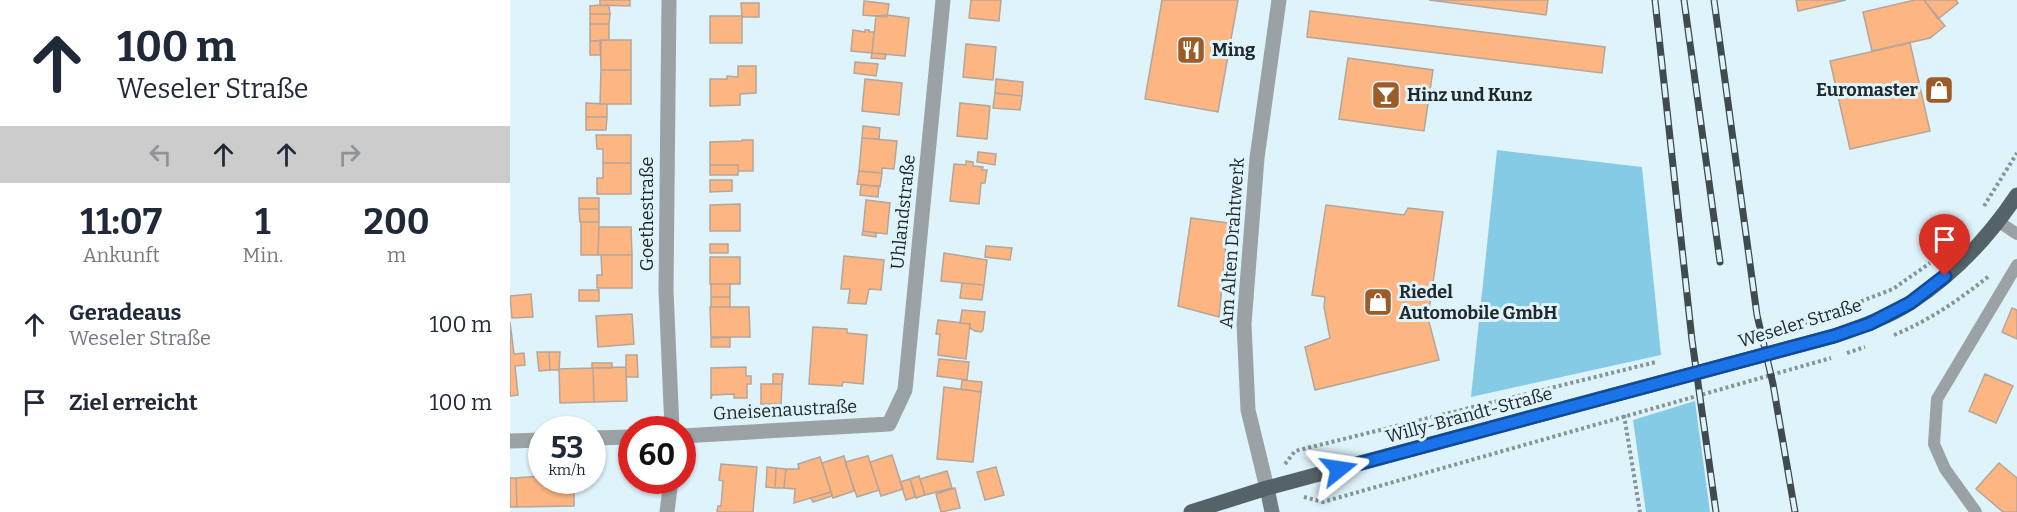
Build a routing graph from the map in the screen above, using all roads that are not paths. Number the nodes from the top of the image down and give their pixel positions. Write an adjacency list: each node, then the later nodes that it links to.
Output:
1 (669, 0): 9 (street, Goethestraße)
2 (943, 0): 10 (street, Uhlandstraße)
3 (1279, 0): 14 (street, Am Alten Drahtwerk)
4 (2017, 195): 5 (main road, Weseler Straße)
5 (1999, 222): 6 (lane); 8 (main road, Weseler Straße)
6 (2017, 234)
7 (2017, 265): 19 (lane)
8 (1654, 386): 14 (main road, Willy-Brandt-Straße)
9 (671, 416)
10 (889, 424): 11 (street, Gneisenaustraße)
11 (696, 435)
12 (528, 440): 13 (street)
13 (510, 441)
14 (1267, 488): 17 (main road, Willy-Brandt-Straße); 18 (main road)
15 (669, 494): 16 (street)
16 (667, 512)
17 (1191, 512)
18 (1272, 512)
19 (1976, 512)

